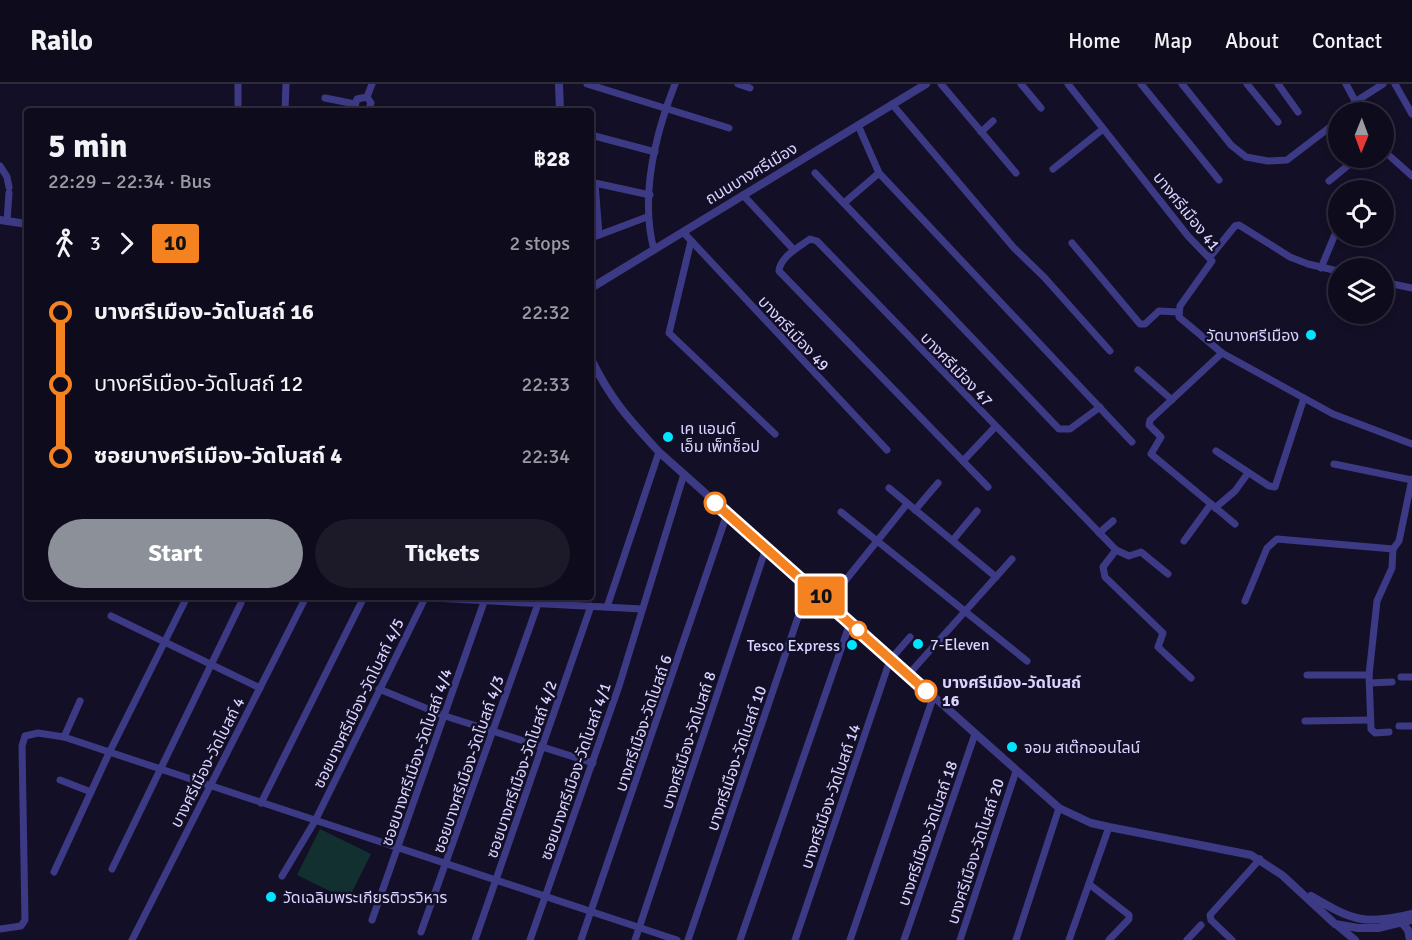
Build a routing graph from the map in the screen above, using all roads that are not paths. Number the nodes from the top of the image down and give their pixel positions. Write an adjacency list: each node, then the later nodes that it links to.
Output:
1 (238, 84): 26 (street)
2 (286, 84): 27 (street)
3 (372, 84): 21 (street)
4 (559, 84): 31 (street)
5 (587, 84): 33 (street)
6 (675, 84): 33 (street)
7 (738, 84): 19 (street)
8 (926, 84): 20 (street, ถนนบางศรีเมือง)
9 (941, 84): 42 (street)
10 (1021, 84): 32 (street)
11 (1068, 84): 40 (street, บางศรีเมือง 41)
12 (1141, 84): 54 (street)
13 (1182, 84): 41 (street)
14 (1248, 84): 37 (street)
15 (1278, 84): 34 (street)
16 (1346, 84): 23 (street)
17 (1383, 84): 24 (street)
18 (1395, 84): 35 (street)
19 (750, 88)
20 (911, 88): 25 (street, ถนนบางศรีเมือง)
21 (367, 97): 29 (street); 30 (street)
22 (325, 98): 28 (street)
23 (1355, 102)
24 (1363, 102)
25 (892, 104): 38 (street, ถนนบางศรีเมือง); 77 (street)
26 (238, 108)
27 (285, 108)
28 (354, 108)
29 (357, 108)
30 (369, 108)
31 (560, 108)
32 (1041, 108)
33 (665, 109): 39 (street); 44 (street)
34 (1298, 112)
35 (1412, 114)
36 (993, 122): 42 (street)
37 (1278, 122)
38 (858, 126): 50 (street); 57 (street, ถนนบางศรีเมือง)
39 (729, 128)
40 (1103, 129): 48 (street); 70 (street, บางศรีเมือง 41)
41 (1328, 129)
42 (981, 132): 51 (street)
43 (594, 136): 44 (street)
44 (655, 152): 56 (street)
45 (1394, 160): 52 (street)
46 (0, 166): 53 (street)
47 (1345, 168): 55 (street)
48 (1053, 169)
49 (816, 173): 58 (street)
50 (879, 173): 58 (street); 83 (street)
51 (1016, 173)
52 (1412, 176)
53 (3, 177): 60 (street)
54 (1219, 180)
55 (1330, 180)
56 (650, 195): 59 (street); 63 (street)
57 (743, 195): 62 (street, ถนนบางศรีเมือง); 69 (street)
58 (844, 203): 83 (street)
59 (647, 217): 63 (street); 68 (street)
60 (4, 220): 61 (street)
61 (24, 223)
62 (683, 232): 65 (street, บางศรีเมือง 49); 68 (street, ถนนบางศรีเมือง)
63 (599, 235): 64 (street)
64 (594, 237)
65 (692, 241): 85 (street); 88 (street, บางศรีเมือง 49)
66 (1072, 243): 76 (street)
67 (1330, 246): 71 (street)
68 (654, 250): 74 (street, ถนนบางศรีเมือง)
69 (794, 250): 84 (street, บางศรีเมือง 47); 91 (street)
70 (1210, 258): 71 (street); 76 (street, บางศรีเมือง 41)
71 (1321, 268): 72 (street)
72 (1328, 269)
73 (1394, 284): 75 (street)
74 (594, 286)
75 (1412, 288)
76 (1178, 312): 78 (street)
77 (1110, 351)
78 (1222, 353): 81 (street); 82 (street)
79 (594, 365): 90 (street)
80 (1138, 370): 82 (street)
81 (1304, 398): 87 (street); 93 (street)
82 (1172, 400): 100 (street)
83 (1100, 407): 86 (street)
84 (995, 428): 91 (street); 107 (street, บางศรีเมือง 47)
85 (775, 434)
86 (1132, 441)
87 (1412, 444)
88 (887, 450)
89 (1216, 451): 93 (street)
90 (659, 452): 94 (street); 129 (street)
91 (963, 461): 97 (street)
92 (1334, 464): 95 (street)
93 (1248, 472): 100 (street)
94 (684, 474): 104 (street); 130 (street)
95 (1412, 479): 112 (street)
96 (938, 483): 101 (street)
97 (988, 487)
98 (889, 488): 99 (street)
99 (907, 504): 101 (street); 109 (street)
100 (1213, 506): 106 (street); 110 (street)
101 (915, 510): 108 (street)
102 (976, 511): 108 (street)
103 (841, 512): 109 (street)
104 (727, 514): 111 (street); 181 (street, บางศรีเมือง-วัดโบสถ์ 6)
105 (1113, 520): 107 (street)
106 (1235, 524)
107 (1099, 533): 113 (street, บางศรีเมือง 47)
108 (953, 540): 116 (street)
109 (877, 541): 125 (street); 131 (street)
110 (1184, 541)
111 (766, 548): 117 (street); 188 (street, บางศรีเมือง-วัดโบสถ์ 8)
112 (1393, 549): 123 (street); 144 (street)
113 (1116, 550): 115 (street); 143 (street)
114 (1012, 559): 116 (street)
115 (1168, 574)
116 (996, 577): 131 (street)
117 (809, 585): 125 (street); 197 (street, บางศรีเมือง-วัดโบสถ์ 10)
118 (304, 600): 146 (street, บางศรีเมือง-วัดโบสถ์ 4)
119 (362, 600): 167 (street)
120 (424, 600): 147 (street, ซอยบางศรีเมือง-วัดโบสถ์ 4/5)
121 (454, 600): 124 (street)
122 (185, 601): 135 (street)
123 (1245, 601)
124 (484, 602): 127 (street); 150 (street, ซอยบางศรีเมือง-วัดโบสถ์ 4/4)
125 (828, 602): 133 (street)
126 (241, 603): 138 (street)
127 (538, 604): 128 (street); 155 (street, ซอยบางศรีเมือง-วัดโบสถ์ 4/3)
128 (591, 606): 129 (street); 159 (street, ซอยบางศรีเมือง-วัดโบสถ์ 4/2)
129 (607, 607): 130 (street)
130 (642, 609): 161 (street, ซอยบางศรีเมือง-วัดโบสถ์ 4/1)
131 (964, 611): 137 (street); 139 (street)
132 (111, 616): 135 (street)
133 (850, 623): 136 (street); 198 (street)
134 (910, 637): 136 (street)
135 (165, 642): 138 (street); 160 (street)
136 (890, 660): 139 (street); 199 (street, บางศรีเมือง-วัดโบสถ์ 14)
137 (1027, 661)
138 (210, 666): 146 (street); 162 (street)
139 (908, 675): 148 (street)
140 (1306, 675): 144 (street)
141 (1401, 677): 142 (street)
142 (1412, 677)
143 (1191, 678)
144 (1370, 679): 145 (street); 151 (street)
145 (1392, 682)
146 (260, 688): 165 (street, บางศรีเมือง-วัดโบสถ์ 4)
147 (379, 689): 150 (street); 169 (street, ซอยบางศรีเมือง-วัดโบสถ์ 4/5)
148 (933, 698): 157 (street); 200 (street)
149 (80, 701): 158 (street)
150 (445, 716): 155 (street); 171 (street, ซอยบางศรีเมือง-วัดโบสถ์ 4/4)
151 (1370, 720): 152 (street); 156 (street)
152 (1305, 721)
153 (1399, 726): 154 (street)
154 (1412, 726)
155 (494, 731): 159 (street); 173 (street, ซอยบางศรีเมือง-วัดโบสถ์ 4/3)
156 (1389, 732)
157 (975, 734): 163 (street); 201 (street, บางศรีเมือง-วัดโบสถ์ 18)
158 (64, 737): 160 (street); 189 (street)
159 (542, 747): 161 (street); 177 (street, ซอยบางศรีเมือง-วัดโบสถ์ 4/2)
160 (109, 753): 162 (street); 166 (street)
161 (593, 763): 180 (street, ซอยบางศรีเมือง-วัดโบสถ์ 4/1)
162 (160, 769): 165 (street); 174 (street)
163 (1016, 771): 168 (street); 202 (street, บางศรีเมือง-วัดโบสถ์ 20)
164 (60, 780): 166 (street)
165 (211, 785): 167 (street); 191 (street, บางศรีเมือง-วัดโบสถ์ 4)
166 (91, 792): 175 (street)
167 (261, 803): 169 (street)
168 (1059, 808): 170 (street); 203 (street)
169 (315, 821): 171 (street); 176 (street, ซอยบางศรีเมือง-วัดโบสถ์ 4/5)
170 (1109, 827): 172 (street); 178 (street)
171 (399, 849): 173 (street); 183 (street, ซอยบางศรีเมือง-วัดโบสถ์ 4/4)
172 (1260, 859): 179 (street); 207 (street)
173 (447, 864): 177 (street); 190 (street, ซอยบางศรีเมือง-วัดโบสถ์ 4/3)
174 (112, 869)
175 (54, 872)
176 (282, 876)
177 (496, 881): 180 (street); 192 (street, ซอยบางศรีเมือง-วัดโบสถ์ 4/2)
178 (1089, 884): 204 (street); 205 (street)
179 (1297, 888): 182 (street); 186 (street)
180 (546, 897): 181 (street); 193 (street, ซอยบางศรีเมือง-วัดโบสถ์ 4/1)
181 (591, 912): 188 (street); 194 (street, บางศรีเมือง-วัดโบสถ์ 6)
182 (1412, 914)
183 (372, 920)
184 (1412, 920): 185 (street)
185 (1402, 923): 186 (street); 209 (street)
186 (1335, 924): 208 (street)
187 (1201, 925): 206 (street)
188 (640, 928): 195 (street, บางศรีเมือง-วัดโบสถ์ 8); 196 (street)
189 (0, 929)
190 (421, 932)
191 (132, 940)
192 (475, 940)
193 (530, 940)
194 (581, 940)
195 (635, 940)
196 (677, 940)
197 (688, 940)
198 (740, 940)
199 (795, 940)
200 (850, 940)
201 (904, 940)
202 (960, 940)
203 (1016, 940)
204 (1069, 940)
205 (1109, 940)
206 (1187, 940)
207 (1232, 940)
208 (1355, 940)
209 (1410, 940)

